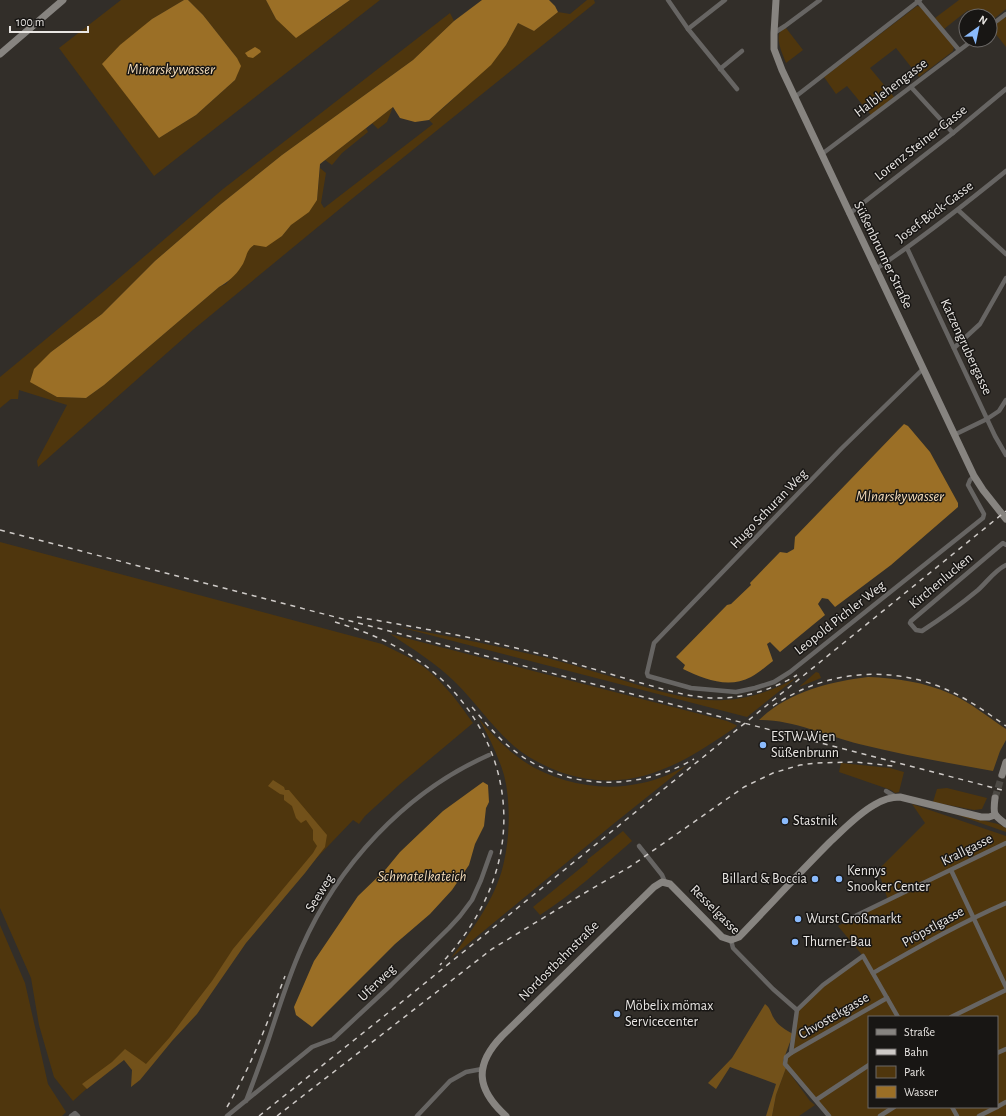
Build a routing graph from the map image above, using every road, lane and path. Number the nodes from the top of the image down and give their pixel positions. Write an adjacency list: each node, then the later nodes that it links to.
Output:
1 (63, 0): 12 (street)
2 (668, 0): 7 (street)
3 (725, 0): 7 (street)
4 (776, 0): 8 (street, Süßenbrunner Straße)
5 (820, 0): 8 (street)
6 (918, 0): 10 (street); 17 (street)
7 (688, 29): 13 (street)
8 (774, 33): 17 (street, Süßenbrunner Straße)
9 (962, 48): 10 (street, Halblehengasse)
10 (959, 50): 14 (street, Halblehengasse)
11 (742, 51): 13 (street)
12 (0, 54)
13 (720, 69): 16 (street)
14 (912, 86): 18 (street); 19 (street, Halblehengasse)
15 (1006, 89): 18 (street, Lorenz Steiner-Gasse)
16 (737, 90)
17 (795, 97): 19 (street, Süßenbrunner Straße)
18 (953, 133): 22 (street, Lorenz Steiner-Gasse)
19 (822, 154): 22 (street, Süßenbrunner Straße)
20 (1006, 171): 21 (street, Josef-Böck-Gasse)
21 (958, 210): 23 (street, Josef-Böck-Gasse); 24 (street)
22 (849, 214): 25 (street, Süßenbrunner Straße)
23 (907, 248): 25 (street, Josef-Böck-Gasse); 27 (street, Katzengrubergasse)
24 (1006, 254)
25 (876, 269): 28 (street, Süßenbrunner Straße)
26 (1006, 278): 27 (street)
27 (954, 348): 30 (street, Katzengrubergasse)
28 (923, 369): 31 (street, Süßenbrunner Straße); 37 (street, Hugo Schuran Weg)
29 (1006, 400): 30 (street)
30 (987, 419): 31 (street); 32 (street, Katzengrubergasse)
31 (954, 435): 33 (street, Süßenbrunner Straße)
32 (1006, 455)
33 (974, 476): 34 (street, Süßenbrunner Straße); 37 (street, Leopold Pichler Weg)
34 (1006, 519)
35 (1006, 545): 36 (street, Kirchenlucken)
36 (1006, 565)
37 (647, 673)
38 (489, 756): 66 (street, Seeweg)
39 (1006, 762): 40 (street)
40 (1002, 775)
41 (886, 791): 42 (street)
42 (896, 797): 44 (street); 54 (street)
43 (995, 798): 44 (street)
44 (995, 815): 45 (street)
45 (1006, 824)
46 (1006, 843): 49 (street, Krallgasse)
47 (639, 846): 50 (street)
48 (491, 852): 66 (street, Uferweg)
49 (951, 870): 52 (street); 53 (street, Krallgasse)
50 (665, 882): 54 (street, Resselgasse); 64 (street, Nordostbahnstraße)
51 (1006, 903): 52 (street, Pröpstlgasse)
52 (974, 917): 55 (street, Pröpstlgasse); 56 (street)
53 (851, 918)
54 (731, 940): 59 (street, Resselgasse)
55 (873, 973): 58 (street); 59 (street)
56 (1006, 987)
57 (1006, 990): 61 (street)
58 (887, 998): 60 (street); 62 (street, Chvostekgasse)
59 (797, 1010): 62 (street)
60 (897, 1016)
61 (954, 1016)
62 (791, 1053): 65 (street)
63 (868, 1066): 65 (street)
64 (482, 1072): 72 (street); 73 (street)
65 (816, 1100): 74 (street)
66 (246, 1101): 71 (street, Uferweg)
67 (892, 1108): 75 (street)
68 (995, 1108): 76 (street)
69 (76, 1114): 70 (street)
70 (71, 1116)
71 (227, 1116)
72 (417, 1116)
73 (506, 1116)
74 (829, 1116)
75 (880, 1116)
76 (979, 1116)

